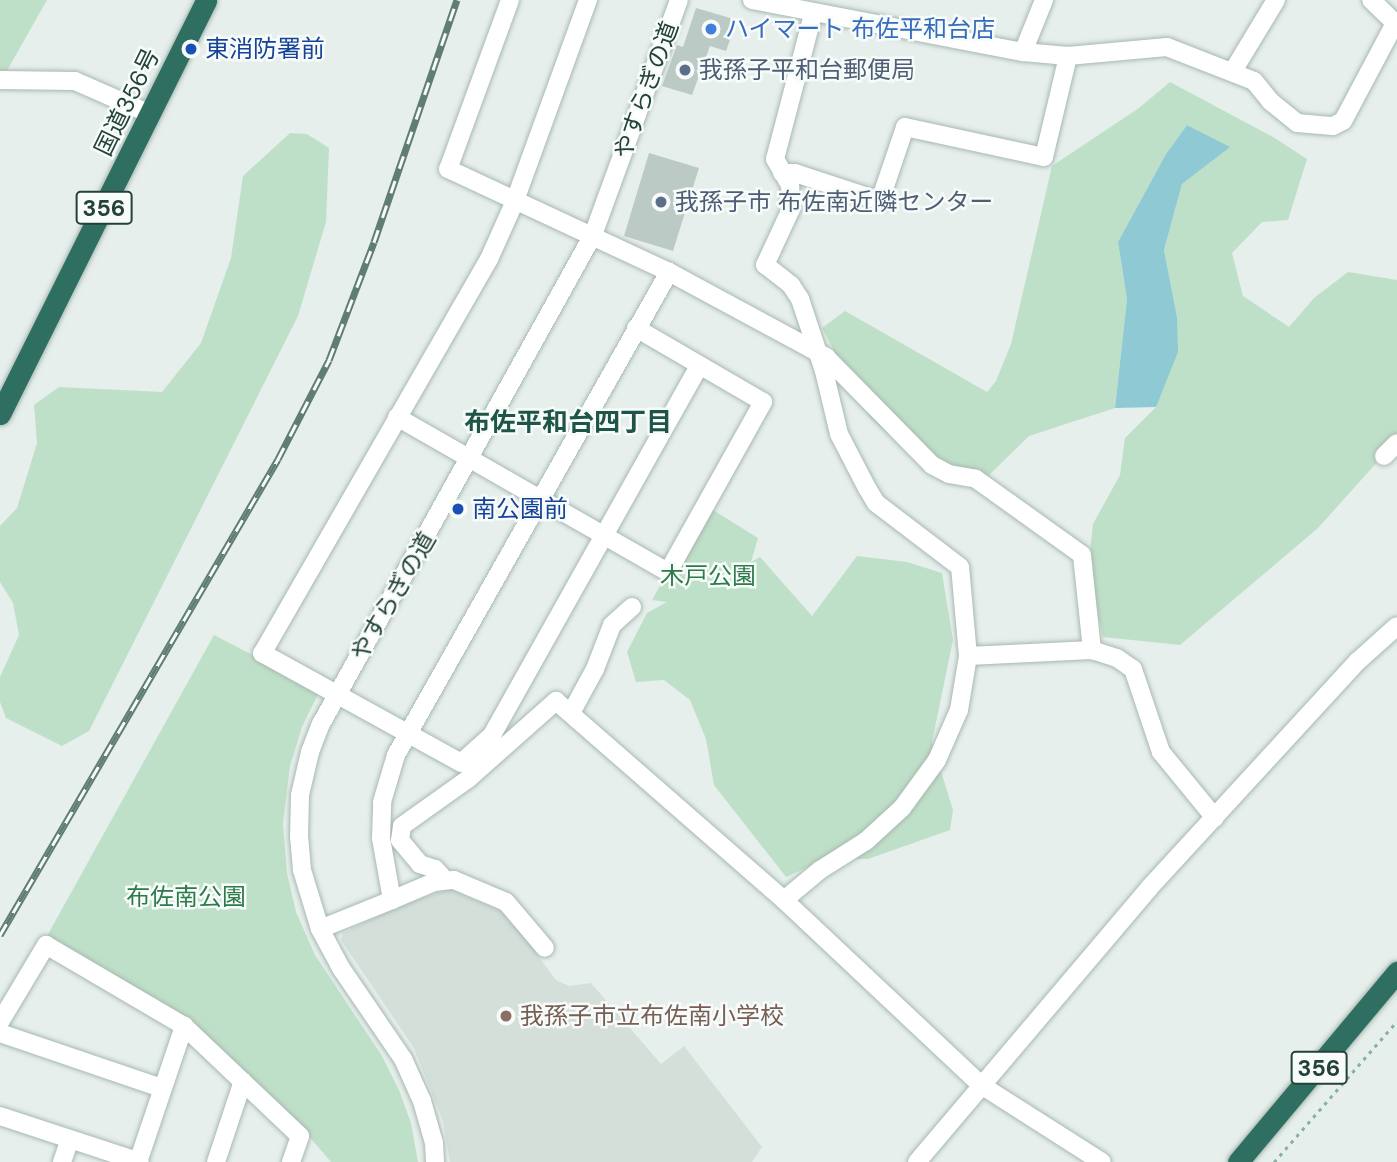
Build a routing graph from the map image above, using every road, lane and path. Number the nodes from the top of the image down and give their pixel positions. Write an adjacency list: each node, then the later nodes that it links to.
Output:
1 (206, 0): 15 (highway, 国道356号 / 356)
2 (510, 0): 17 (street)
3 (588, 0): 17 (street)
4 (679, 0): 18 (street, やすらぎの道)
5 (1044, 0): 11 (street)
6 (1276, 0): 13 (street)
7 (1371, 0): 10 (street)
8 (759, 1): 9 (street)
9 (813, 14): 11 (street); 16 (street)
10 (1396, 24): 13 (street)
11 (1023, 52): 12 (street)
12 (1068, 56): 13 (street); 16 (street)
13 (1233, 71)
14 (0, 80): 15 (street)
15 (150, 114): 23 (highway, 国道356号 / 356)
16 (782, 173): 21 (street)
17 (515, 201): 18 (street); 24 (street)
18 (593, 235): 19 (street); 27 (street, やすらぎの道)
19 (669, 272): 20 (street); 21 (street)
20 (636, 328): 22 (street); 28 (street)
21 (816, 352): 32 (street); 33 (street)
22 (700, 365): 29 (street); 29 (street)
23 (0, 414)
24 (397, 417): 27 (street); 34 (street)
25 (1397, 443): 26 (street)
26 (1384, 456)
27 (471, 459): 28 (street); 34 (street, やすらぎの道)
28 (539, 498): 29 (street); 36 (street)
29 (604, 535): 36 (street)
30 (632, 607): 35 (street)
31 (1397, 626): 37 (street)
32 (1092, 650): 33 (street); 37 (street)
33 (968, 656): 40 (street)
34 (338, 693): 36 (street); 41 (street, やすらぎの道)
35 (571, 713): 38 (street); 40 (street)
36 (408, 732): 39 (street)
37 (1215, 818): 49 (street)
38 (445, 880): 39 (street); 42 (street)
39 (392, 900): 41 (street)
40 (784, 900): 49 (street)
41 (320, 929): 57 (street, やすらぎの道)
42 (545, 948)
43 (1397, 972): 60 (highway, 356)
44 (1397, 1021): 61 (path)
45 (0, 1022): 46 (street)
46 (184, 1026): 48 (street); 50 (street)
47 (0, 1033): 50 (street)
48 (243, 1080): 55 (street); 56 (street)
49 (981, 1085): 58 (street); 59 (street)
50 (162, 1088): 54 (street)
51 (0, 1116): 52 (street)
52 (70, 1139): 53 (street); 54 (street)
53 (62, 1162)
54 (138, 1162)
55 (216, 1162)
56 (291, 1162)
57 (435, 1162)
58 (917, 1162)
59 (1102, 1162)
60 (1238, 1162)
61 (1274, 1162)

